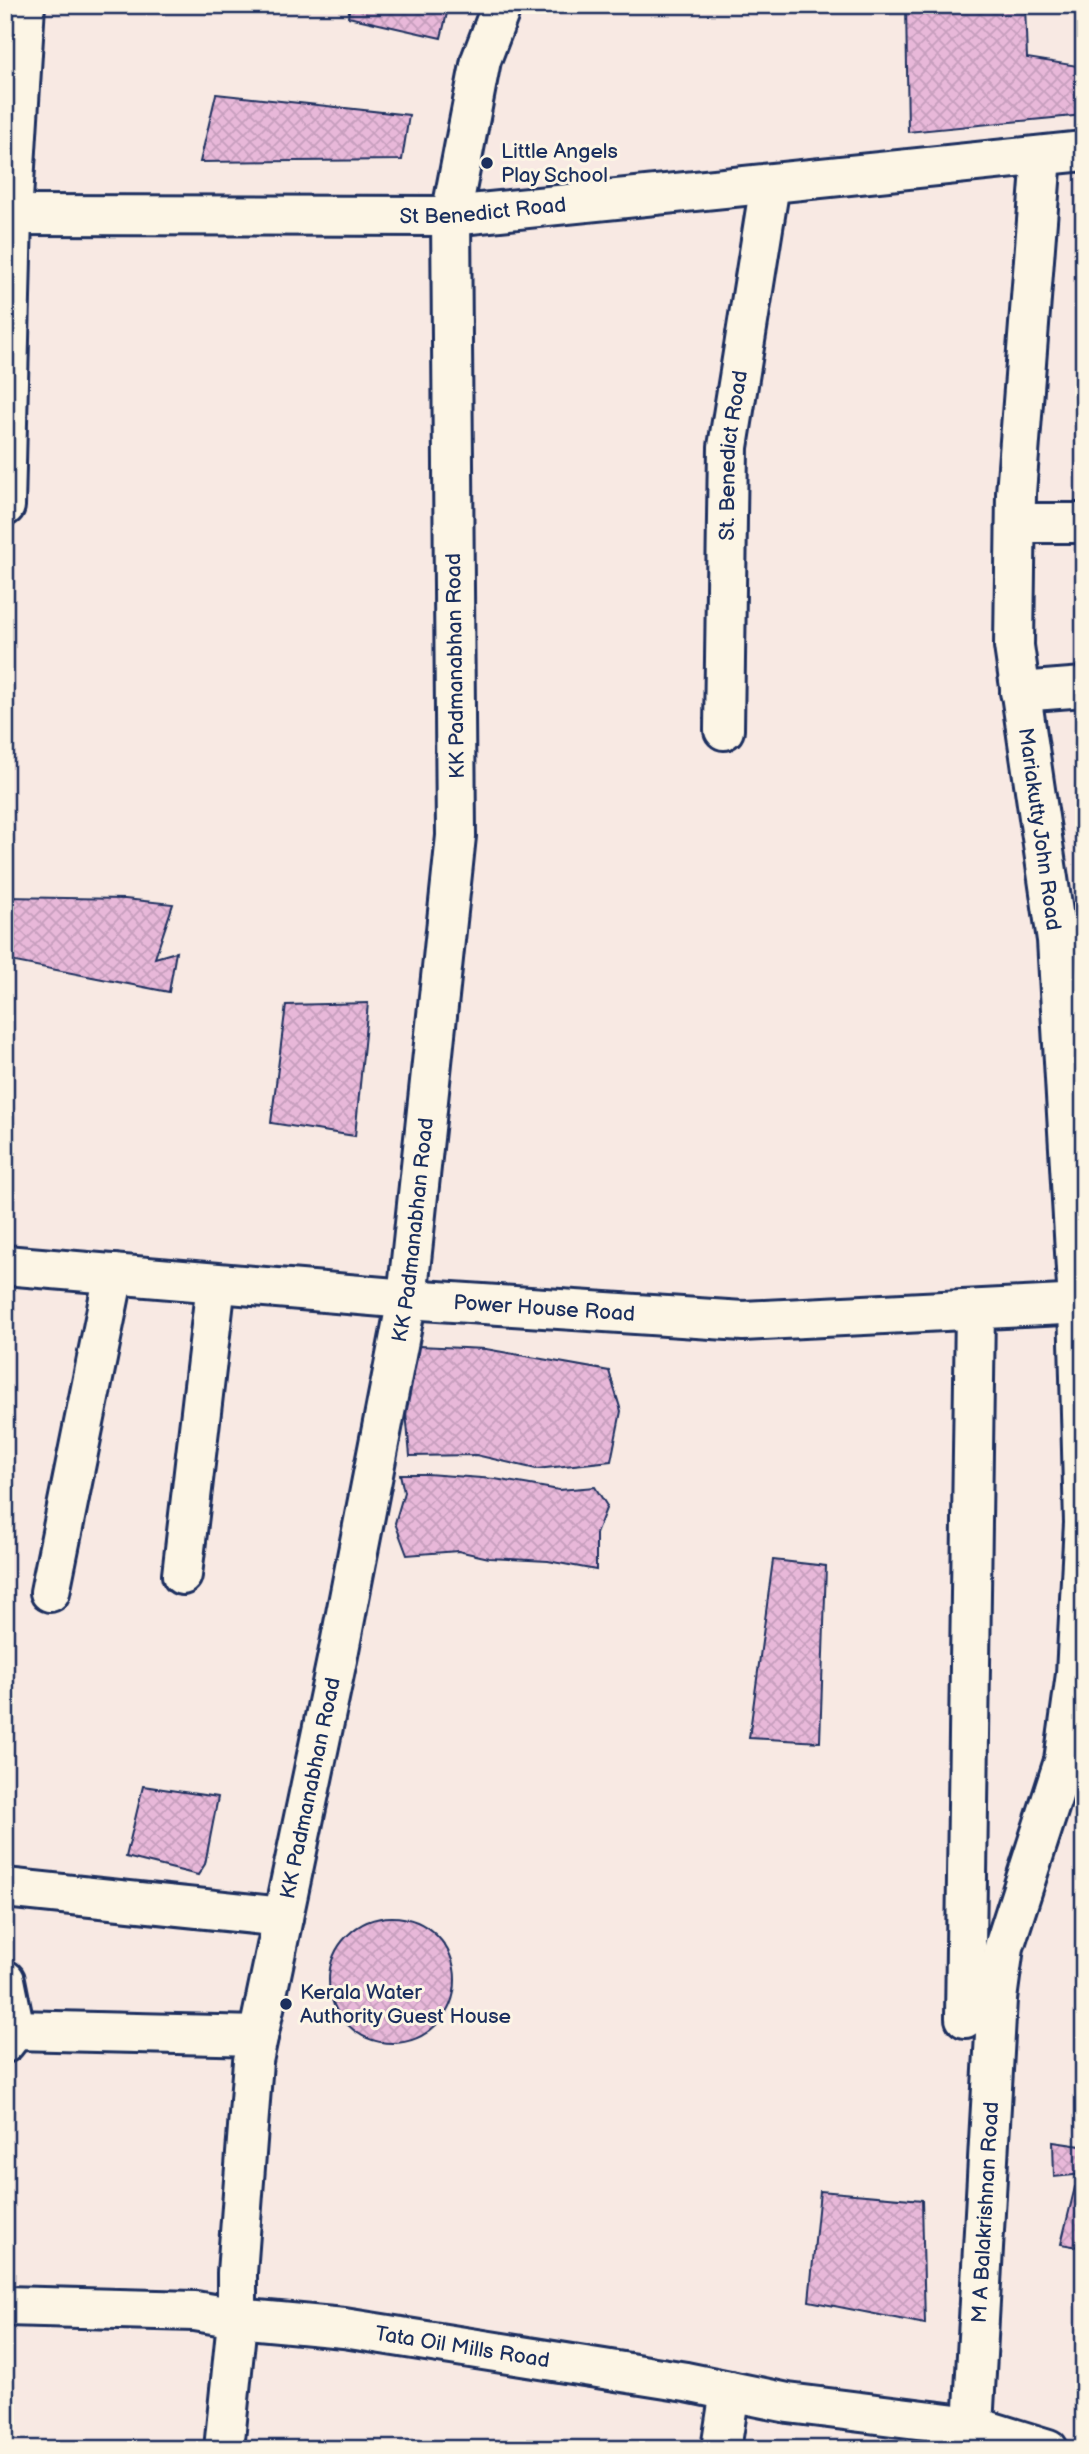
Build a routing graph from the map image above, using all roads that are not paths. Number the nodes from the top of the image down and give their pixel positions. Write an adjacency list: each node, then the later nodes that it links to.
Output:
1 (25, 5): 6 (street)
2 (502, 5): 7 (street, KK Padmanabhan Road)
3 (1084, 151): 4 (street, St Benedict Road)
4 (1042, 156): 5 (street, St Benedict Road); 9 (street, Mariakutty John Road)
5 (770, 184): 7 (street, St Benedict Road); 13 (street, St. Benedict Road)
6 (9, 215): 7 (street, St Benedict Road); 8 (street)
7 (451, 216): 17 (street, KK Padmanabhan Road)
8 (5, 506)
9 (1016, 523): 10 (street); 12 (street, Mariakutty John Road)
10 (1084, 523)
11 (1084, 687): 12 (street)
12 (1020, 692): 18 (street, Mariakutty John Road)
13 (723, 730)
14 (5, 1265): 15 (street, Power House Road)
15 (114, 1274): 16 (street, Power House Road); 21 (street)
16 (216, 1283): 17 (street, Power House Road); 20 (street)
17 (407, 1299): 19 (street, Power House Road); 24 (street, KK Padmanabhan Road)
18 (1081, 1304): 19 (street, Power House Road); 22 (street, Mariakutty John Road)
19 (975, 1310): 26 (street)
20 (182, 1575)
21 (50, 1592)
22 (1080, 1675): 32 (street, M A Balakrishnan Road)
23 (5, 1888): 24 (street)
24 (283, 1917): 28 (street, KK Padmanabhan Road)
25 (5, 1980): 27 (street)
26 (965, 2018)
27 (10, 2036): 28 (street)
28 (258, 2036): 30 (street, KK Padmanabhan Road)
29 (5, 2306): 30 (street, Tata Oil Mills Road)
30 (237, 2318): 31 (street, Tata Oil Mills Road); 33 (street, KK Padmanabhan Road)
31 (730, 2391): 32 (street, Tata Oil Mills Road); 34 (street)
32 (973, 2426): 35 (street, Tata Oil Mills Road)
33 (223, 2449)
34 (721, 2449)
35 (1048, 2449)

